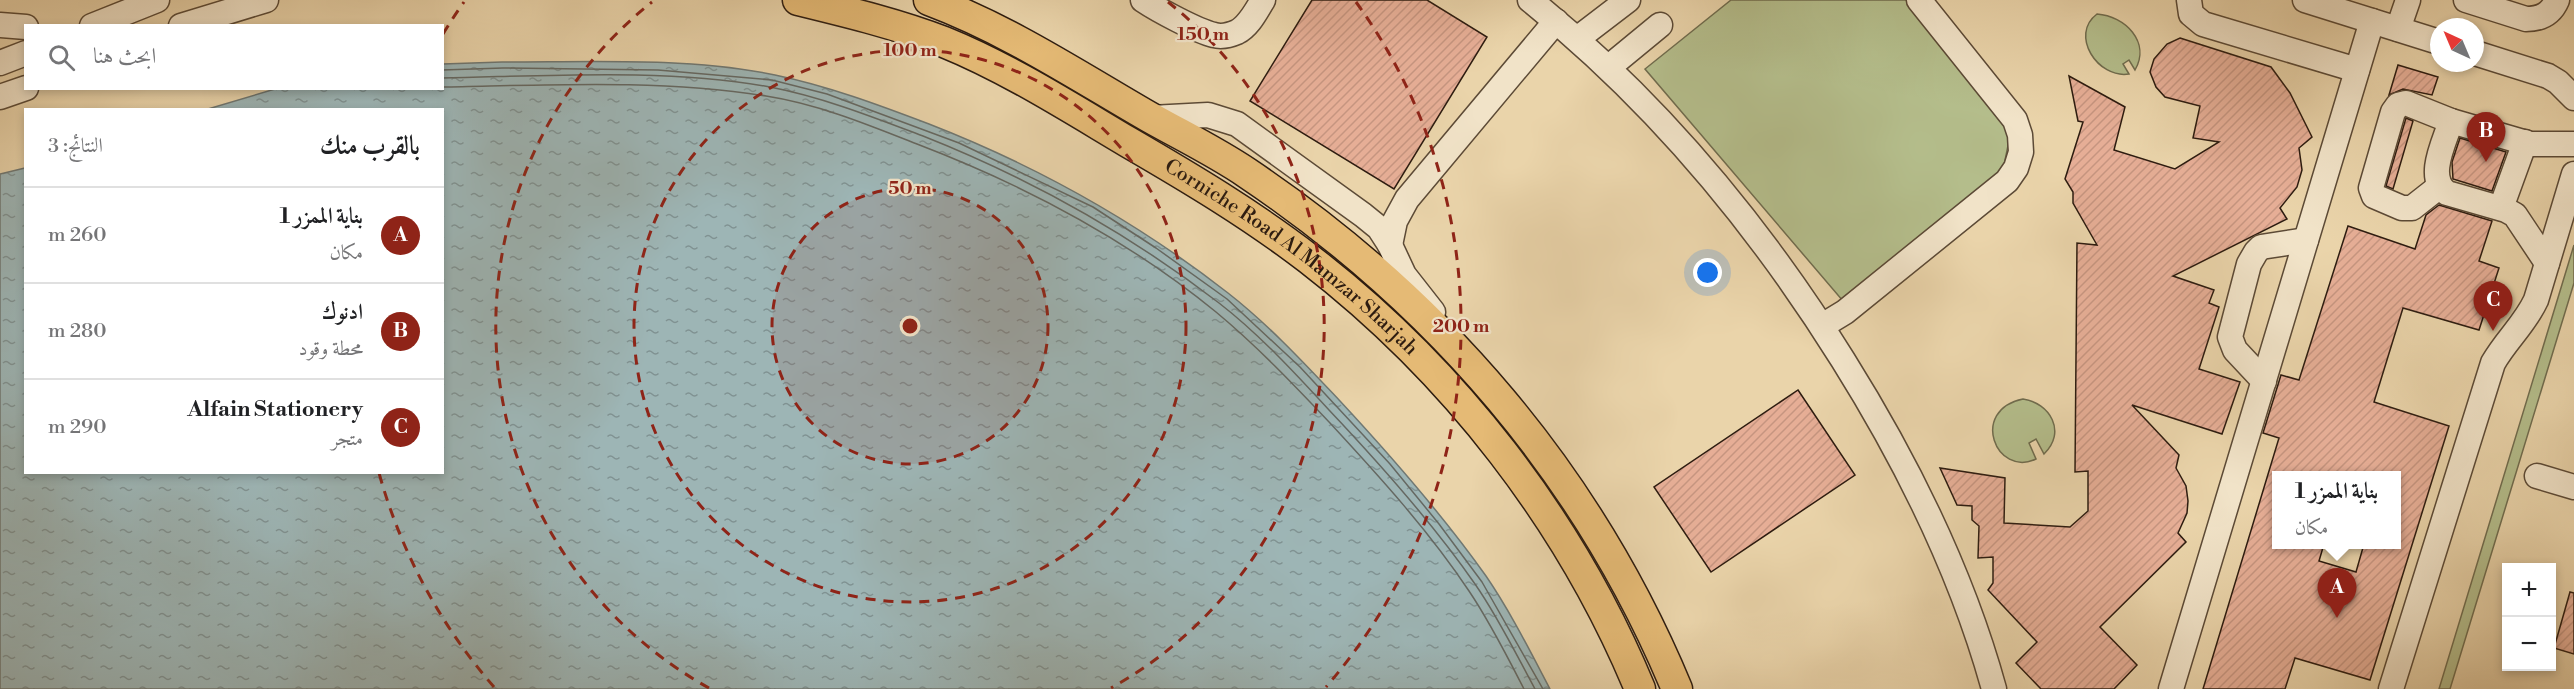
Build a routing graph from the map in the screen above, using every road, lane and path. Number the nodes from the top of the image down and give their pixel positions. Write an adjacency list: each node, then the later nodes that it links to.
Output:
1 (157, 0): 17 (street)
2 (266, 0): 18 (street)
3 (798, 0): 50 (main road, Corniche Road Al Mamzar Sharjah)
4 (929, 0): 33 (main road, Corniche Road Al Mamzar Sharjah)
5 (1143, 0): 6 (street)
6 (1263, 0)
7 (1530, 0): 15 (street)
8 (1628, 0): 23 (street)
9 (1919, 0): 45 (street)
10 (2189, 0): 29 (street)
11 (2305, 0): 16 (street)
12 (2408, 0): 22 (street)
13 (2466, 0): 14 (street)
14 (2557, 0)
15 (1556, 21): 23 (street); 39 (street)
16 (2372, 21): 22 (street); 29 (street)
17 (97, 24)
18 (188, 24)
19 (0, 25): 21 (street)
20 (1660, 25): 28 (street)
21 (24, 27)
22 (2398, 29): 24 (street)
23 (1577, 39): 28 (street)
24 (2430, 39)
25 (24, 54): 27 (street)
26 (2484, 56): 32 (street)
27 (0, 63)
28 (1609, 67): 45 (street)
29 (2357, 70): 42 (street)
30 (24, 89): 31 (street)
31 (0, 97)
32 (2574, 98)
33 (1152, 118): 41 (street); 46 (main road, Corniche Road Al Mamzar Sharjah)
34 (2451, 121): 35 (street); 38 (street); 38 (street)
35 (2525, 142): 36 (street); 40 (street)
36 (2574, 144)
37 (2574, 174): 44 (street)
38 (2440, 186): 40 (street)
39 (1407, 199): 41 (street); 43 (street)
40 (2501, 208): 44 (street)
41 (1364, 215): 43 (street)
42 (2306, 240): 47 (street); 47 (street)
43 (1390, 245): 46 (street)
44 (2547, 262): 54 (street)
45 (1822, 326): 52 (street)
46 (1450, 340): 51 (main road, Corniche Road Al Mamzar Sharjah)
47 (2264, 381): 53 (street)
48 (2537, 476): 49 (street)
49 (2574, 487)
50 (1640, 689)
51 (1677, 689)
52 (1994, 689)
53 (2171, 689)
54 (2391, 689)

